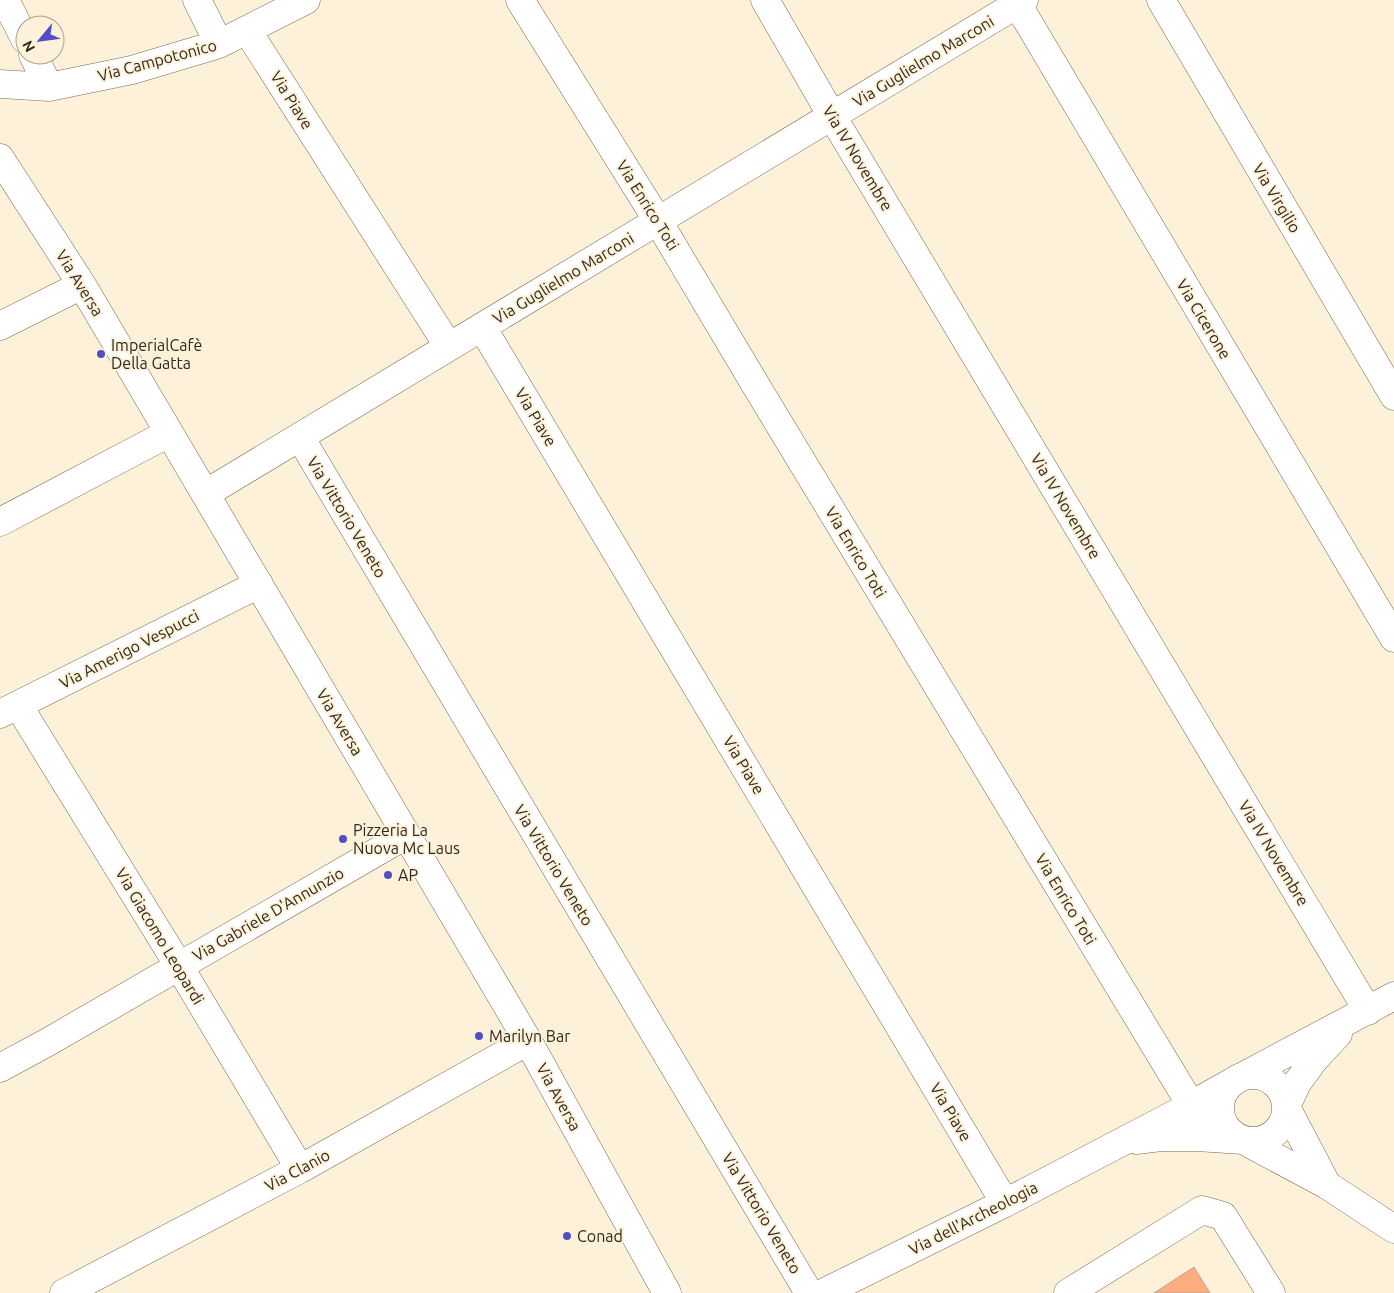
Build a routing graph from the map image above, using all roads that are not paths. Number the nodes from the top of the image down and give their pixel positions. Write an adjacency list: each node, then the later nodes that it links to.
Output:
1 (5, 0): 8 (street)
2 (197, 0): 10 (street)
3 (306, 0): 9 (street, Via Campotonico)
4 (520, 0): 16 (street, Via Enrico Toti)
5 (765, 0): 14 (street, Via IV Novembre)
6 (1161, 0): 21 (street, Via Virgilio)
7 (1019, 1): 14 (street, Via Guglielmo Marconi); 27 (street, Via Cicerone)
8 (15, 20)
9 (248, 30): 10 (street, Via Campotonico); 20 (street, Via Piave)
10 (219, 44): 13 (street, Via Campotonico)
11 (38, 65): 13 (street)
12 (1, 85): 13 (street, Via Campotonico)
13 (49, 87)
14 (832, 116): 16 (street, Via Guglielmo Marconi); 32 (street, Via IV Novembre)
15 (0, 158): 17 (street, Via Aversa)
16 (658, 220): 19 (street, Via Guglielmo Marconi); 37 (street, Via Enrico Toti)
17 (82, 285): 18 (street); 22 (street, Via Aversa)
18 (0, 326)
19 (482, 327): 20 (street, Via Guglielmo Marconi); 43 (street, Via Piave)
20 (449, 347): 23 (street, Via Guglielmo Marconi)
21 (1394, 396)
22 (170, 433): 24 (street, Via Aversa); 25 (street)
23 (300, 437): 24 (street, Via Guglielmo Marconi); 47 (street, Via Vittorio Veneto)
24 (205, 494): 26 (street, Via Aversa)
25 (0, 522)
26 (259, 584): 28 (street, Via Amerigo Vespucci); 29 (street, Via Aversa)
27 (1394, 638)
28 (9, 709): 30 (street, Via Giacomo Leopardi)
29 (406, 835): 30 (street, Via Gabriele D'Annunzio); 33 (street, Via Aversa)
30 (179, 966): 34 (street, Via Gabriele D'Annunzio); 41 (street, Via Giacomo Leopardi)
31 (1394, 996): 32 (street, Via dell'Archeologia)
32 (1359, 1016): 35 (street, Via dell'Archeologia); 36 (street)
33 (528, 1041): 41 (street, Via Clanio); 46 (street, Via Aversa)
34 (0, 1068)
35 (1236, 1080): 36 (street); 37 (street, Via dell'Archeologia); 38 (street)
36 (1286, 1107): 39 (street); 42 (street)
37 (1186, 1108): 38 (street); 40 (street, Via dell'Archeologia)
38 (1221, 1118): 39 (street)
39 (1243, 1140): 40 (street, Via dell'Archeologia); 42 (street, Via dell'Archeologia)
40 (1123, 1141): 43 (street, Via dell'Archeologia)
41 (300, 1169): 45 (street, Via Clanio)
42 (1327, 1185): 44 (street, Via dell'Archeologia)
43 (1005, 1203): 48 (street, Via dell'Archeologia)
44 (1394, 1229)
45 (64, 1293)
46 (667, 1293)
47 (809, 1293)
48 (823, 1293)
49 (1068, 1293): 50 (street)
50 (1271, 1293)

